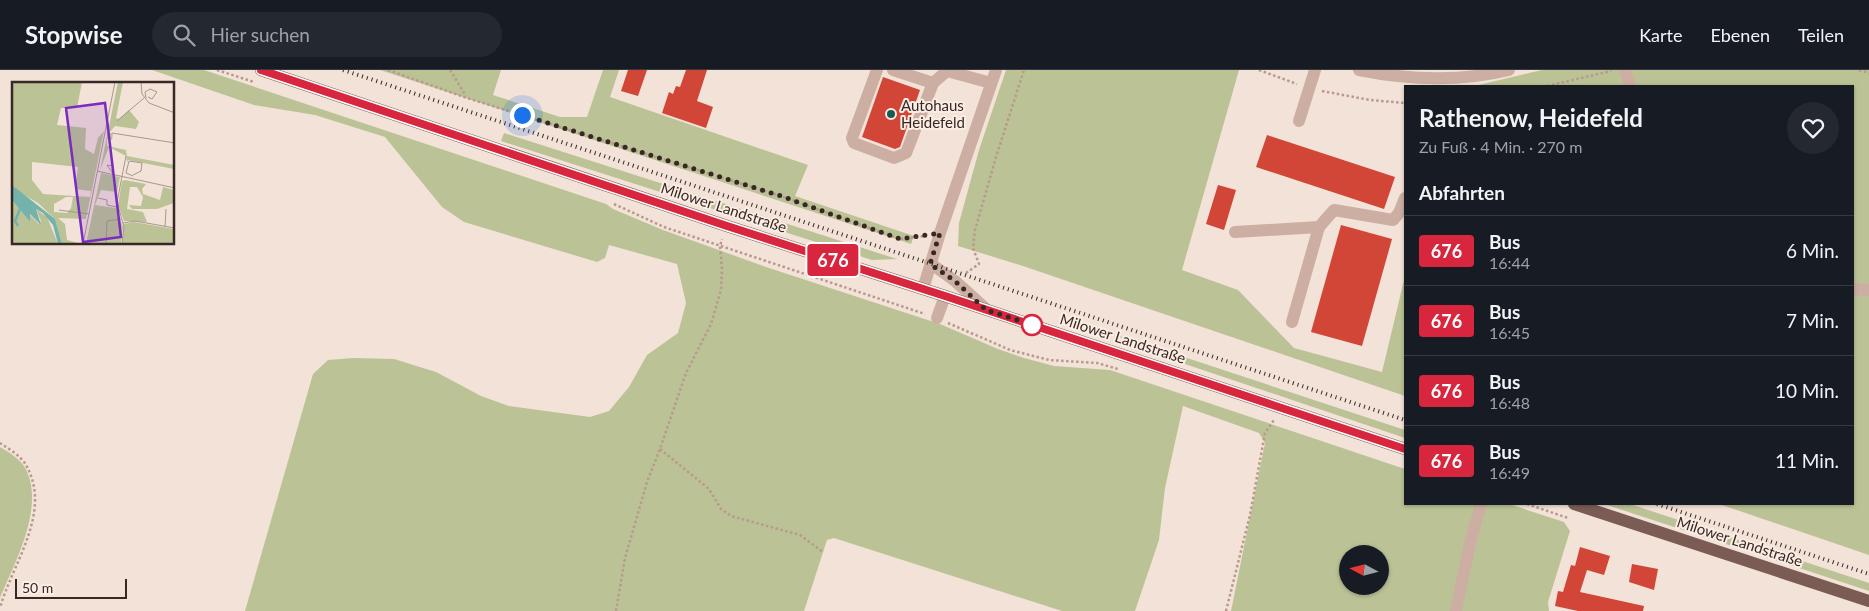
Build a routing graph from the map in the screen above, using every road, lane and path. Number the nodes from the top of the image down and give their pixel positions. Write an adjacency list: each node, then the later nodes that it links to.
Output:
1 (218, 70): 18 (path)
2 (261, 70): 30 (main road, Milower Landstraße)
3 (388, 70): 16 (path)
4 (450, 70): 25 (path)
5 (876, 70): 20 (street)
6 (893, 70): 20 (street)
7 (996, 70): 21 (street)
8 (1024, 70): 36 (path)
9 (1259, 70): 24 (path)
10 (1315, 70): 24 (street)
11 (1360, 70): 19 (street)
12 (1509, 70): 19 (street)
13 (1616, 70): 22 (path)
14 (1625, 70): 23 (street)
15 (1859, 70): 17 (path)
16 (396, 71): 25 (path)
17 (1869, 73)
18 (255, 82)
19 (1439, 82)
20 (934, 83): 21 (street)
21 (991, 83): 33 (street)
22 (1551, 85)
23 (1630, 85)
24 (1310, 88): 26 (path); 27 (street)
25 (467, 98): 33 (path)
26 (1404, 103)
27 (1299, 121)
28 (1404, 201): 31 (street)
29 (614, 204): 34 (path)
30 (727, 226): 34 (path); 37 (main road, Milower Landstraße)
31 (1319, 227): 32 (street); 43 (street)
32 (1235, 232)
33 (940, 233): 35 (street)
34 (720, 246): 42 (path); 49 (path)
35 (930, 264): 36 (street); 37 (street)
36 (955, 281): 41 (street)
37 (924, 289): 40 (main road, Milower Landstraße)
38 (1854, 289): 39 (street)
39 (1869, 290)
40 (945, 296): 41 (main road, Milower Landstraße); 42 (street)
41 (986, 310): 45 (main road, Milower Landstraße)
42 (937, 318): 44 (path)
43 (1292, 322)
44 (1126, 372)
45 (1276, 414): 46 (path); 47 (path); 50 (main road, Milower Landstraße); 57 (path)
46 (1267, 417)
47 (1281, 422)
48 (0, 443): 55 (path)
49 (660, 449): 53 (path); 56 (path)
50 (1404, 449)
51 (1481, 505): 58 (street)
52 (1577, 505): 54 (main road, Milower Landstraße)
53 (823, 552)
54 (1869, 601)
55 (0, 608)
56 (616, 611)
57 (1226, 611)
58 (1456, 611)

